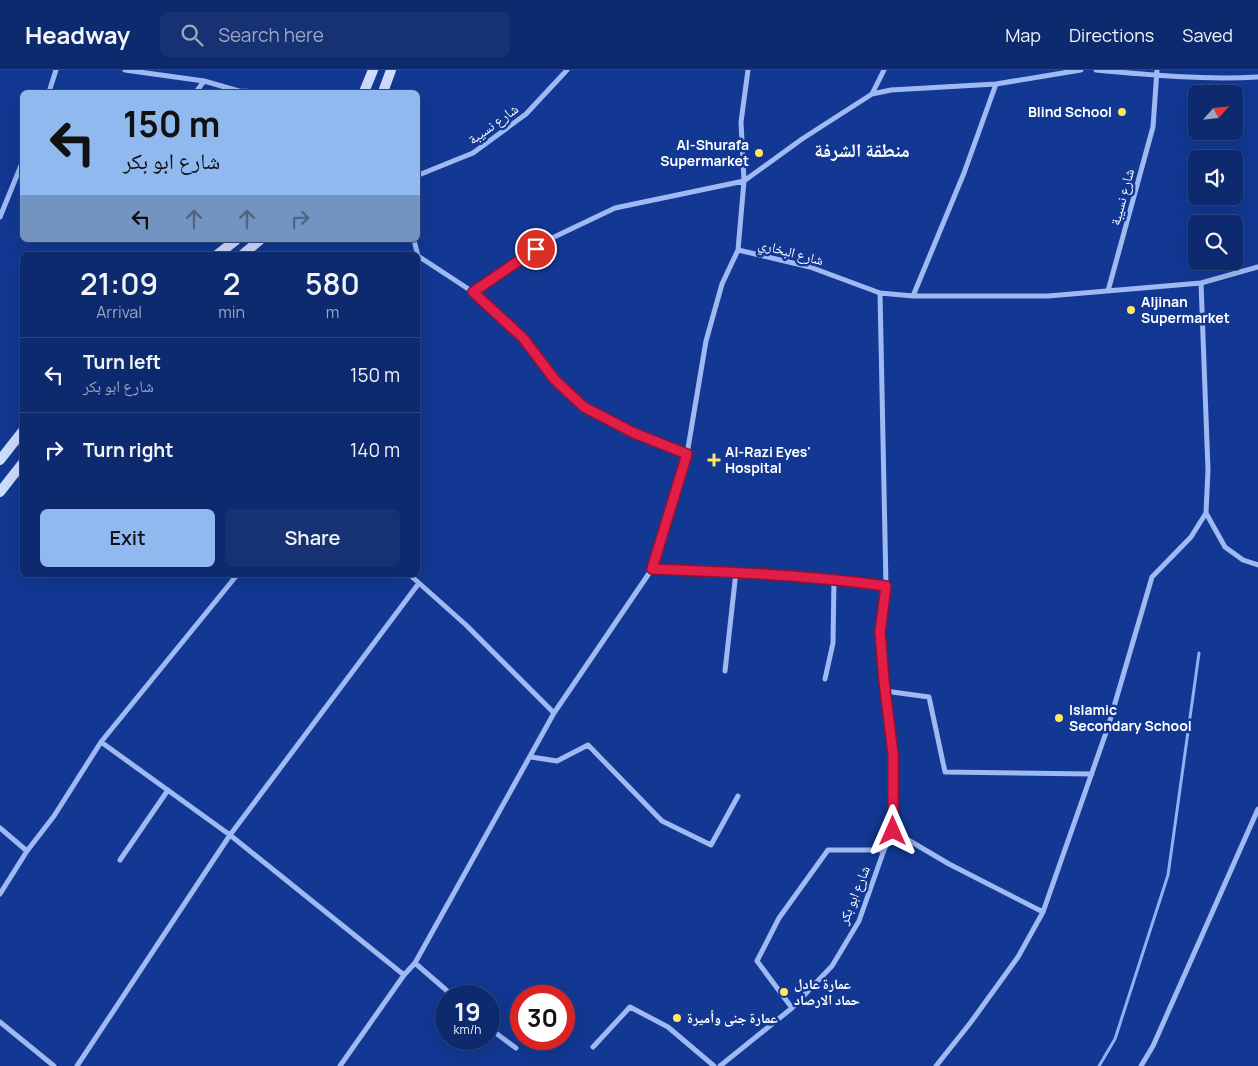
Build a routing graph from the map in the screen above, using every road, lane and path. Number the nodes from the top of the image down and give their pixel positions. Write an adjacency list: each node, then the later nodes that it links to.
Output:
1 (56, 70): 14 (street)
2 (125, 70): 12 (street)
3 (373, 70): 17 (main road)
4 (391, 70): 18 (main road)
5 (567, 70): 21 (street, شارع نسيبة)
6 (748, 70): 22 (street, شارع البخاري)
7 (884, 70): 19 (street)
8 (1081, 70): 13 (street)
9 (1096, 70): 10 (street)
10 (1157, 73): 11 (street); 32 (street, شارع نسيبة)
11 (1258, 77)
12 (204, 81): 15 (street); 16 (street)
13 (996, 84): 19 (street); 35 (street)
14 (50, 90)
15 (197, 90)
16 (239, 90)
17 (365, 90)
18 (384, 90)
19 (872, 94): 22 (street)
20 (20, 168): 23 (street)
21 (420, 174)
22 (744, 181): 26 (street, شارع البخاري); 33 (street)
23 (0, 218)
24 (233, 242): 27 (main road)
25 (258, 242): 28 (main road)
26 (738, 250): 34 (street, شارع البخاري); 37 (street)
27 (221, 252)
28 (246, 252)
29 (420, 257): 33 (street)
30 (1258, 267): 31 (street)
31 (1201, 283): 32 (street); 41 (street)
32 (1108, 291): 35 (street, شارع البخاري)
33 (473, 292): 37 (street)
34 (880, 293): 35 (street, شارع البخاري); 49 (street)
35 (913, 296)
36 (20, 435): 38 (main road)
37 (687, 454): 43 (street)
38 (0, 460)
39 (20, 467): 40 (main road)
40 (0, 492)
41 (1206, 513): 42 (street); 56 (street)
42 (1258, 566)
43 (652, 569): 44 (street); 53 (street)
44 (736, 572): 47 (street); 50 (street)
45 (235, 577): 54 (street)
46 (412, 577): 48 (street)
47 (834, 579): 49 (street); 51 (street)
48 (419, 583): 53 (street); 62 (street)
49 (886, 586): 52 (street, شارع ابو بكر)
50 (725, 672)
51 (825, 679)
52 (885, 691): 56 (street); 61 (street, شارع ابو بكر)
53 (554, 713): 55 (street)
54 (102, 742): 57 (street); 64 (street)
55 (531, 757): 58 (street); 68 (street)
56 (1092, 774): 67 (street)
57 (168, 790): 62 (street); 65 (street)
58 (738, 796)
59 (1258, 809): 80 (street)
60 (0, 828): 64 (street)
61 (893, 831): 63 (street, شارع ابو بكر); 67 (street)
62 (230, 835): 69 (street); 75 (street)
63 (884, 850): 71 (street, شارع ابو بكر); 71 (street)
64 (27, 851): 66 (street)
65 (120, 860)
66 (0, 894)
67 (1043, 912): 79 (street)
68 (415, 963): 69 (street); 70 (street)
69 (404, 974): 76 (street)
70 (440, 985)
71 (792, 1008): 78 (street, شارع ابو بكر)
72 (0, 1022): 74 (street)
73 (593, 1047): 77 (street)
74 (54, 1066)
75 (77, 1066)
76 (340, 1066)
77 (714, 1066)
78 (720, 1066)
79 (936, 1066)
80 (1141, 1066)

